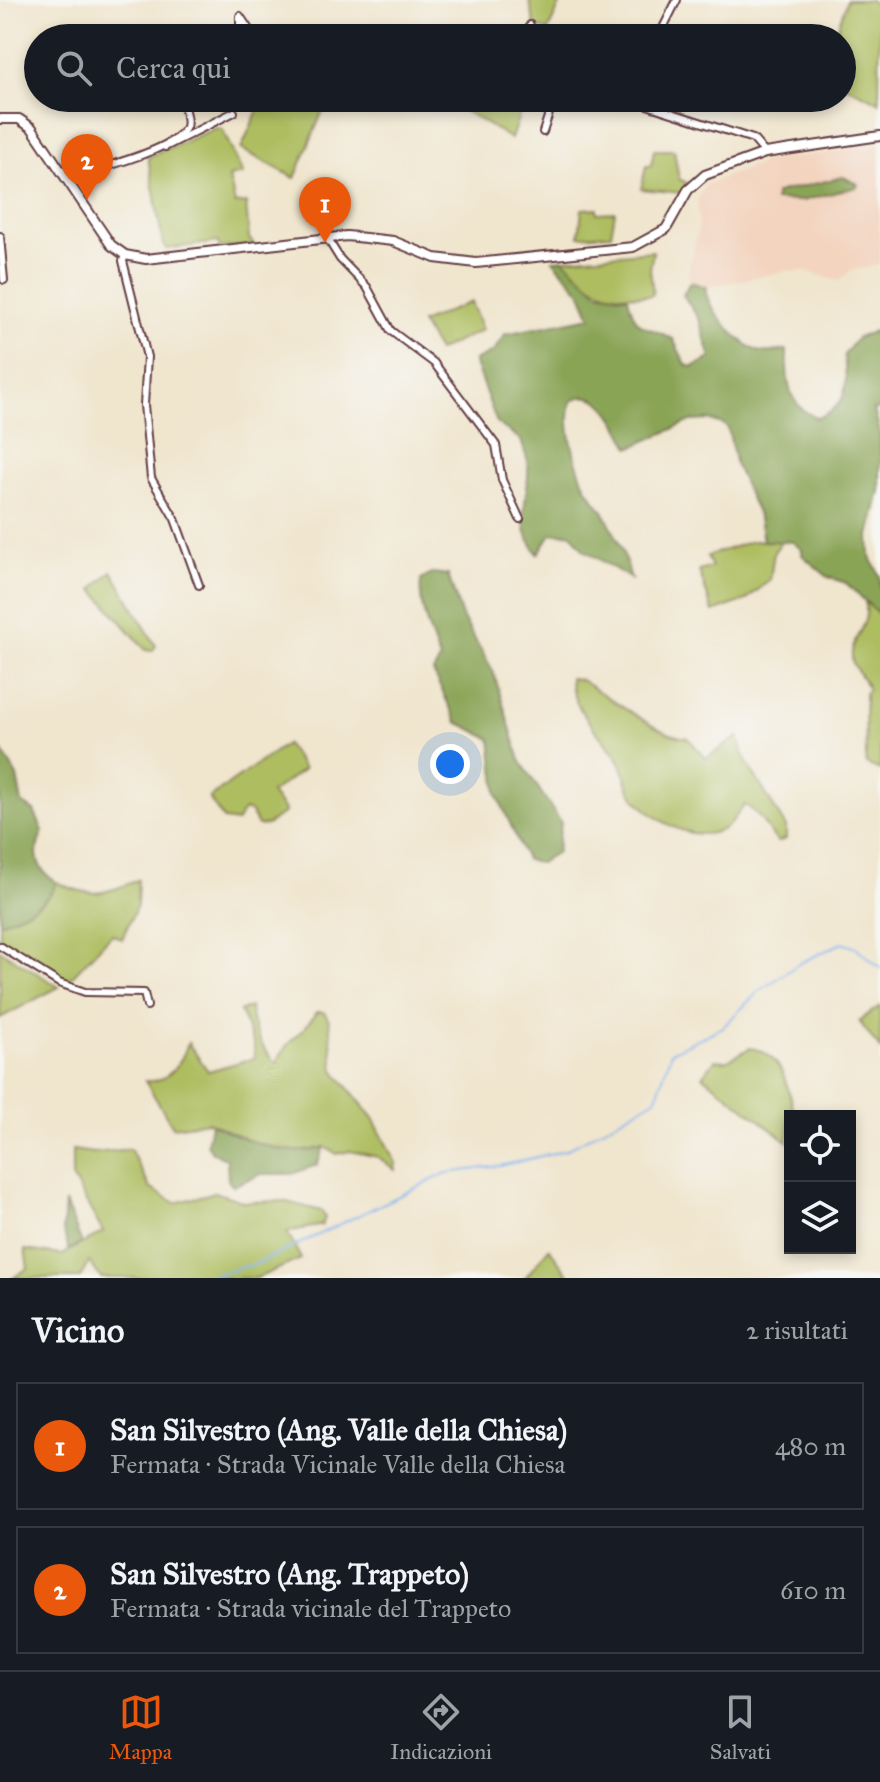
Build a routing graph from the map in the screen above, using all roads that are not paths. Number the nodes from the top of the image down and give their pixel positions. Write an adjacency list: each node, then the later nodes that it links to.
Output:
1 (677, 0): 2 (street)
2 (665, 24)
3 (183, 112): 10 (street)
4 (234, 112): 10 (street)
5 (549, 112): 8 (street)
6 (669, 112): 11 (street)
7 (0, 119): 12 (street)
8 (543, 132)
9 (880, 136): 11 (street)
10 (150, 152): 12 (street)
11 (765, 153): 14 (street)
12 (68, 180): 15 (street)
13 (0, 236): 16 (street)
14 (327, 238): 15 (street); 17 (street)
15 (125, 255): 18 (street)
16 (4, 280)
17 (520, 519)
18 (199, 585)
19 (0, 946): 20 (street)
20 (147, 1006)

